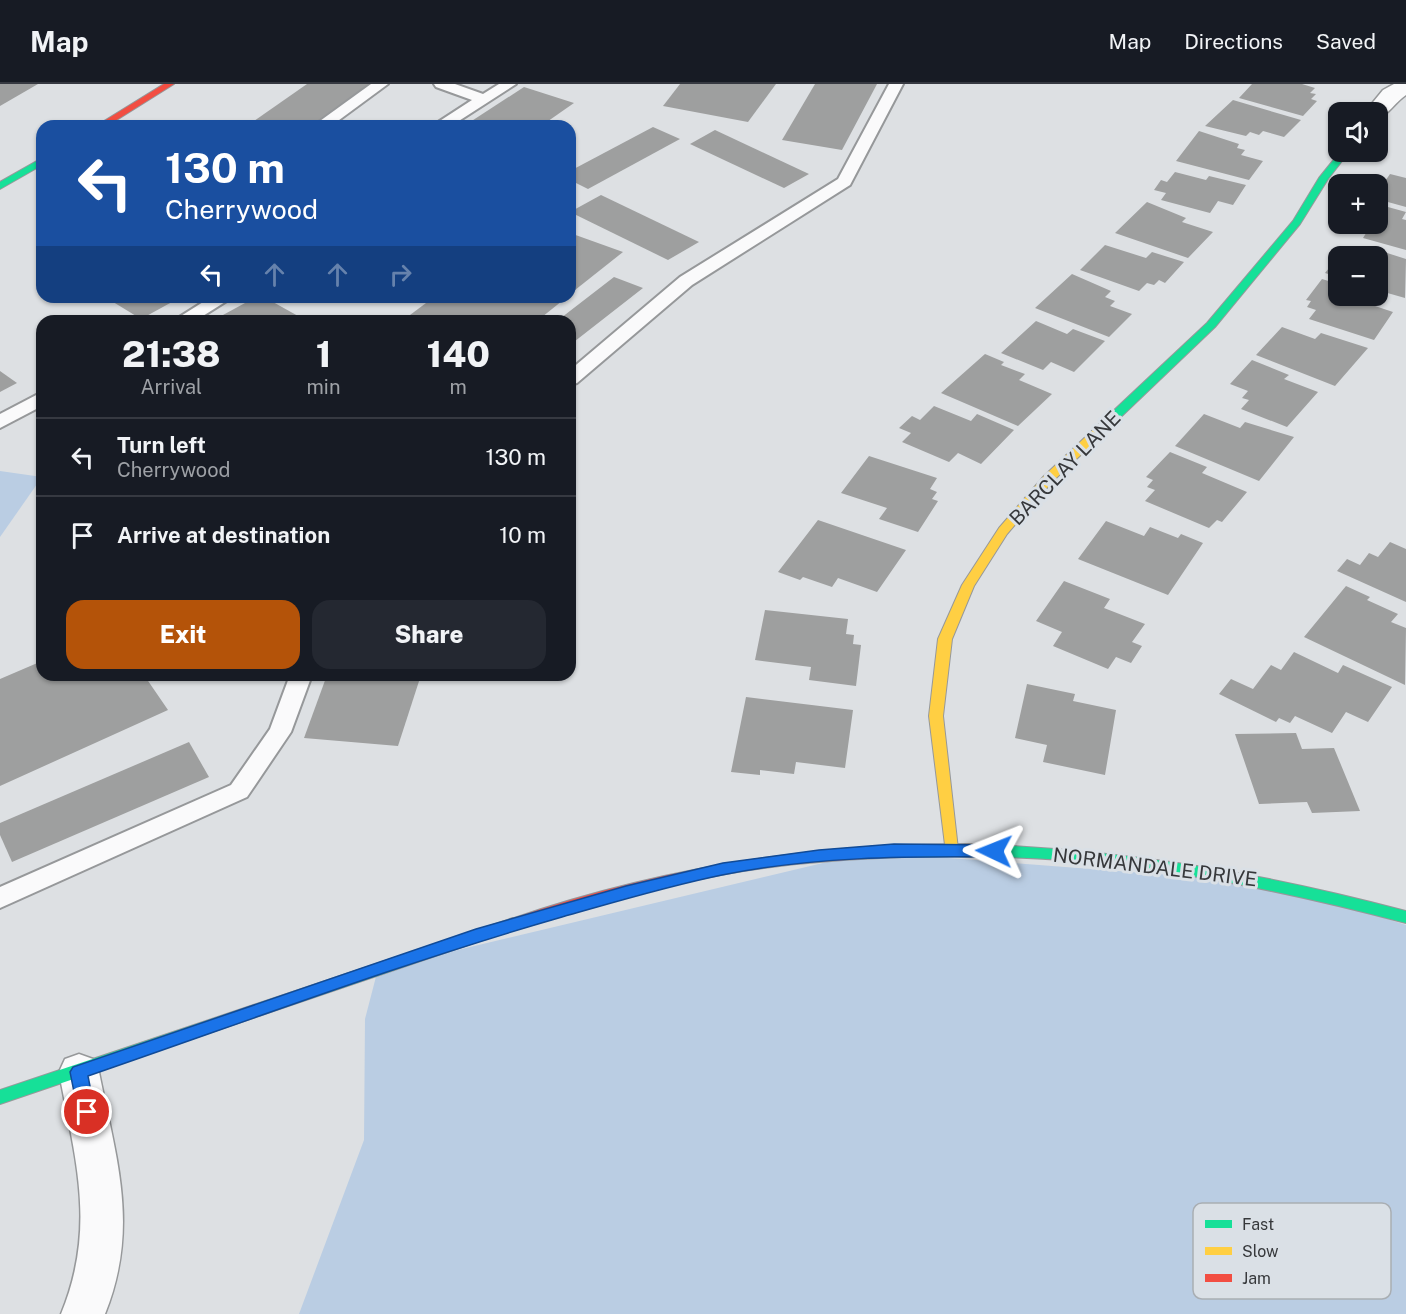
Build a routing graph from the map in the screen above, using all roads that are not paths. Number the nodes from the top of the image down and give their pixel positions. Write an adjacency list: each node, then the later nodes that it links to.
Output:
1 (170, 84): 9 (street)
2 (381, 84): 10 (lane)
3 (441, 84): 7 (lane)
4 (509, 84): 7 (lane)
5 (896, 84): 17 (lane)
6 (1406, 86): 8 (street)
7 (484, 99): 11 (lane)
8 (1385, 102)
9 (110, 120)
10 (330, 120)
11 (450, 120)
12 (1336, 162): 21 (street, BARCLAY LANE)
13 (36, 165): 14 (street)
14 (0, 186)
15 (214, 303): 16 (lane)
16 (192, 315)
17 (576, 374)
18 (36, 401): 19 (lane)
19 (0, 422)
20 (299, 681): 22 (lane)
21 (951, 849): 23 (street, NORMANDALE DRIVE); 24 (street, NORMANDALE DRIVE)
22 (0, 898)
23 (1406, 916)
24 (79, 1072): 25 (street, NORMANDALE DRIVE); 26 (street)
25 (0, 1097)
26 (83, 1314)

